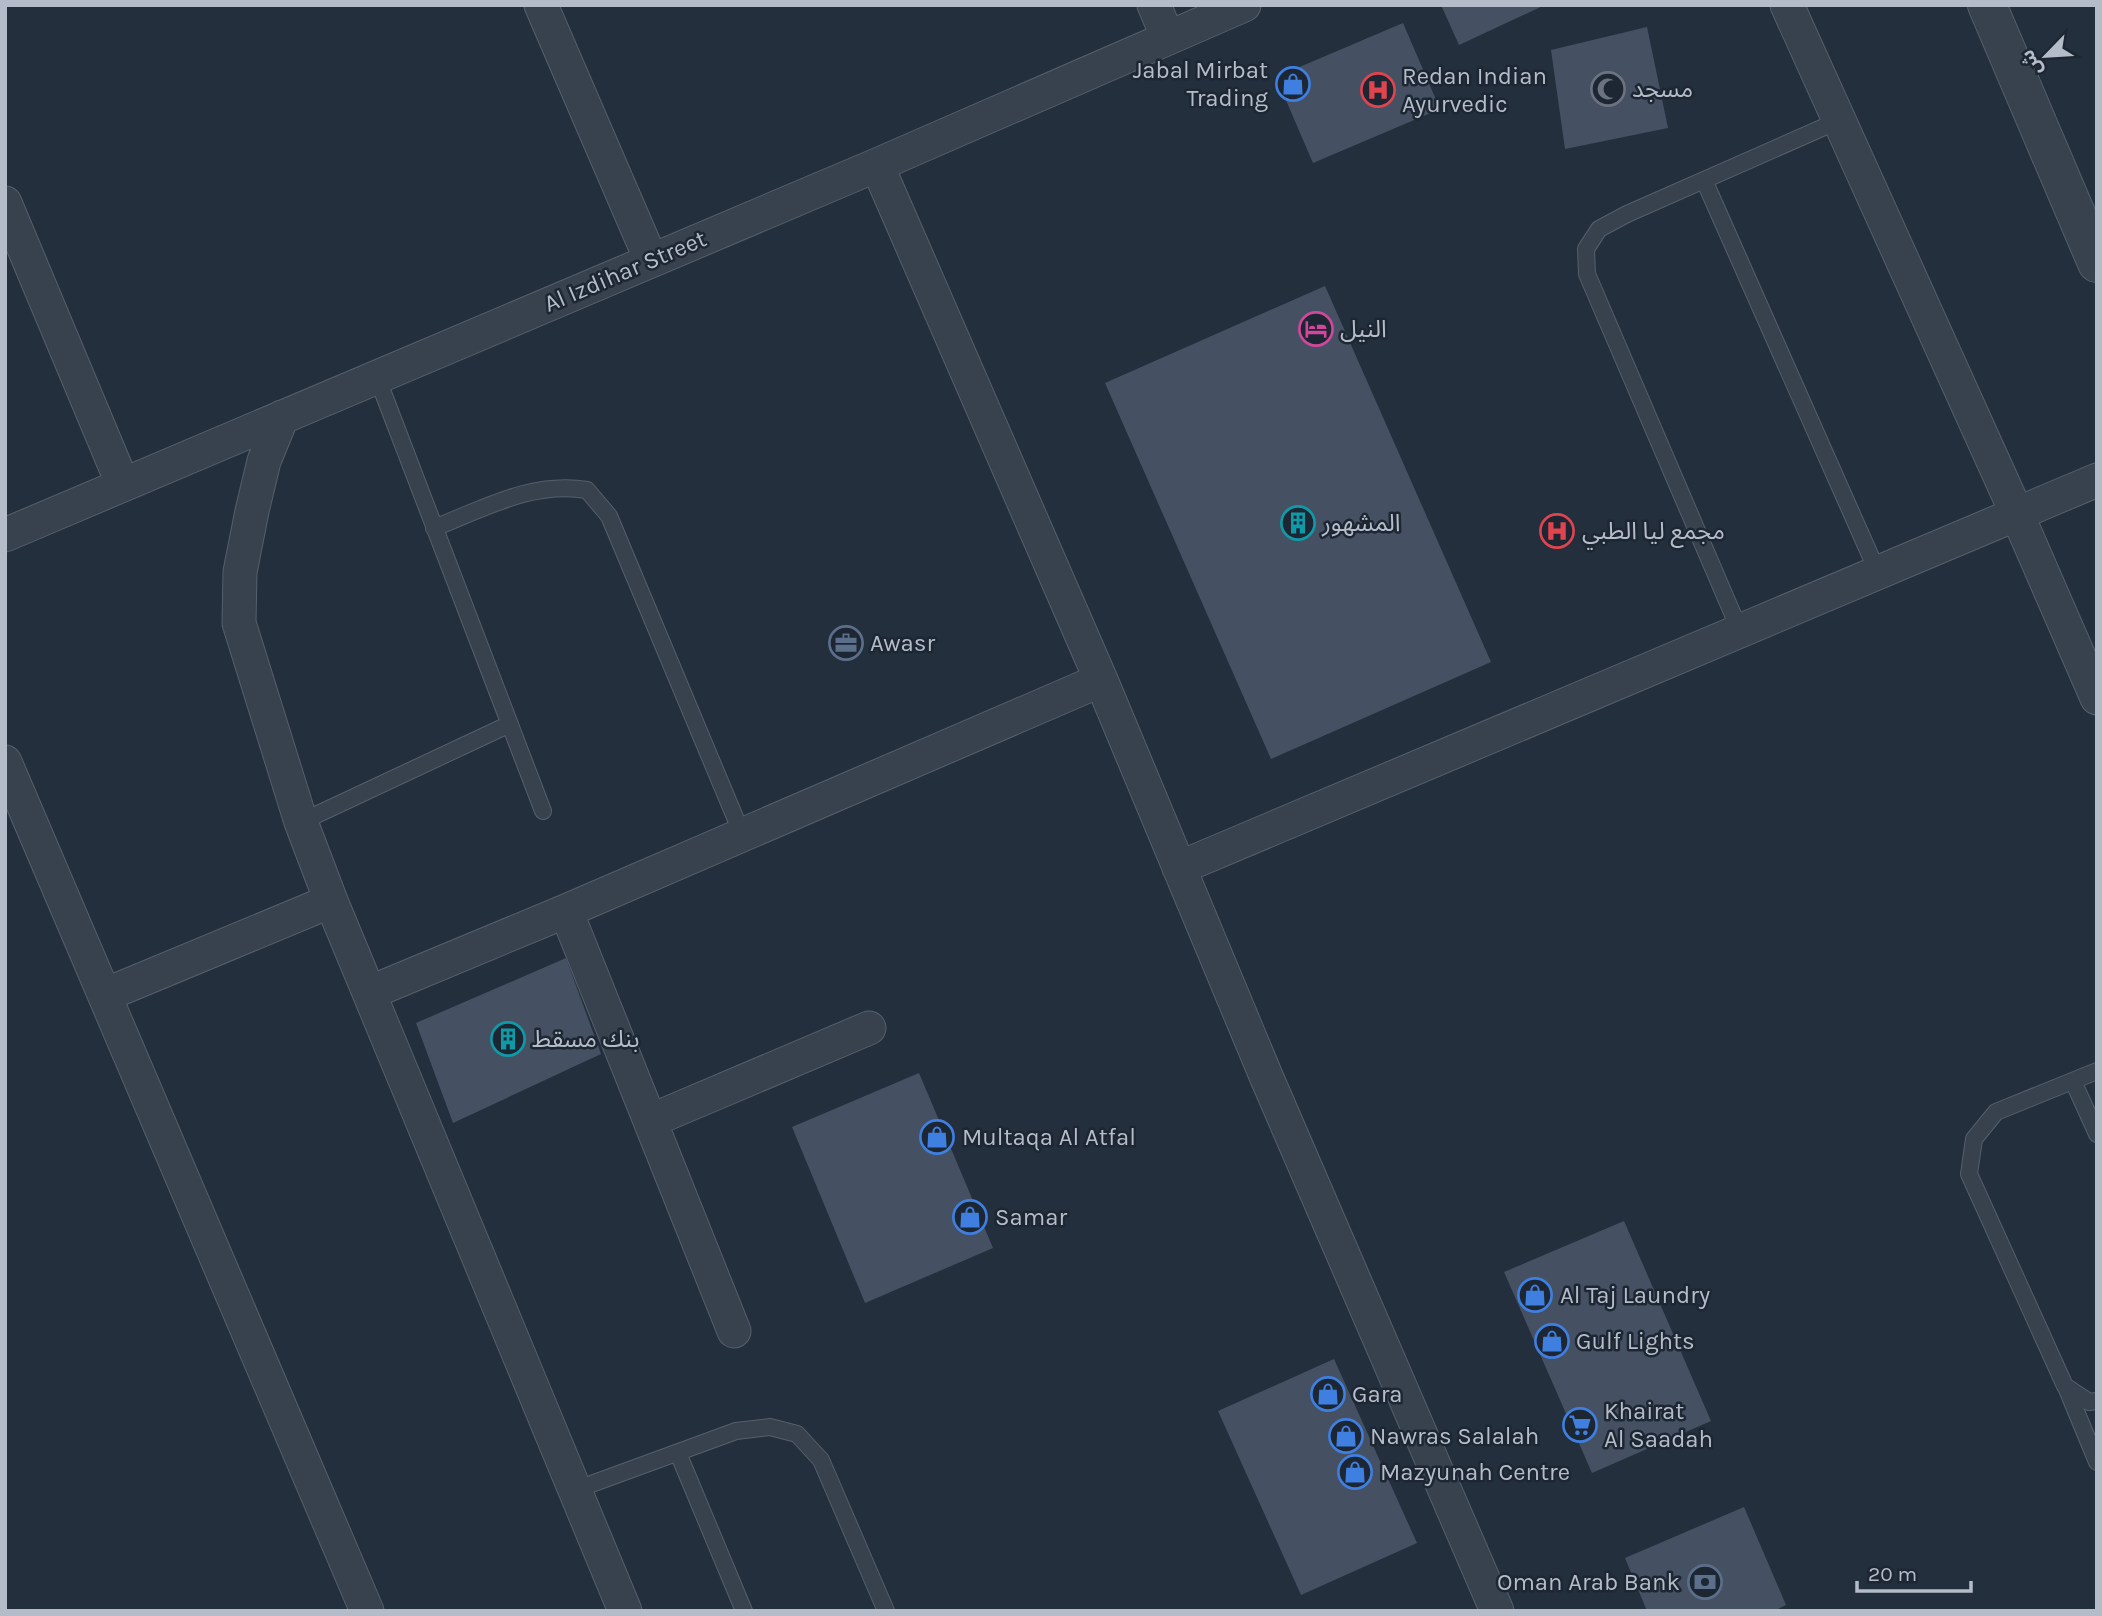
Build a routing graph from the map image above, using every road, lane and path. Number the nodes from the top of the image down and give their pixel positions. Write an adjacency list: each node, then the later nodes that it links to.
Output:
1 (541, 5): 11 (street)
2 (1154, 5): 6 (street)
3 (1244, 5): 6 (street, Al Izdihar Street)
4 (1787, 5): 7 (street)
5 (1986, 5): 12 (street)
6 (1168, 38): 8 (street, Al Izdihar Street)
7 (1840, 120): 9 (lane); 17 (street)
8 (877, 165): 11 (street, Al Izdihar Street); 22 (street)
9 (1704, 180): 20 (lane); 21 (lane)
10 (5, 203): 16 (street)
11 (651, 261): 13 (street, Al Izdihar Street)
12 (2097, 263)
13 (377, 377): 14 (street, Al Izdihar Street); 18 (lane)
14 (282, 417): 16 (street, Al Izdihar Street); 27 (street)
15 (2097, 481): 17 (street)
16 (123, 485): 19 (street, Al Izdihar Street)
17 (2017, 514): 20 (street); 23 (street)
18 (434, 528): 24 (lane); 28 (lane)
19 (5, 535)
20 (1878, 573): 21 (street)
21 (1740, 631): 29 (street)
22 (1101, 680): 28 (street); 29 (street)
23 (2097, 698)
24 (510, 724): 26 (lane); 27 (lane)
25 (6, 765): 33 (street)
26 (542, 811)
27 (301, 822): 30 (street)
28 (741, 834): 31 (street)
29 (1179, 868): 49 (street)
30 (331, 901): 32 (street); 33 (street)
31 (566, 911): 32 (street); 37 (street)
32 (369, 993): 44 (street)
33 (106, 995): 45 (street)
34 (869, 1028): 37 (street)
35 (2097, 1072): 36 (lane)
36 (2073, 1081): 38 (lane); 40 (lane)
37 (650, 1121): 39 (street)
38 (2097, 1134)
39 (734, 1331)
40 (2065, 1385): 41 (lane); 43 (lane)
41 (2097, 1401)
42 (678, 1453): 44 (lane); 47 (lane); 48 (lane)
43 (2097, 1462)
44 (575, 1490): 46 (street)
45 (368, 1611)
46 (625, 1611)
47 (744, 1611)
48 (886, 1611)
49 (1497, 1611)

